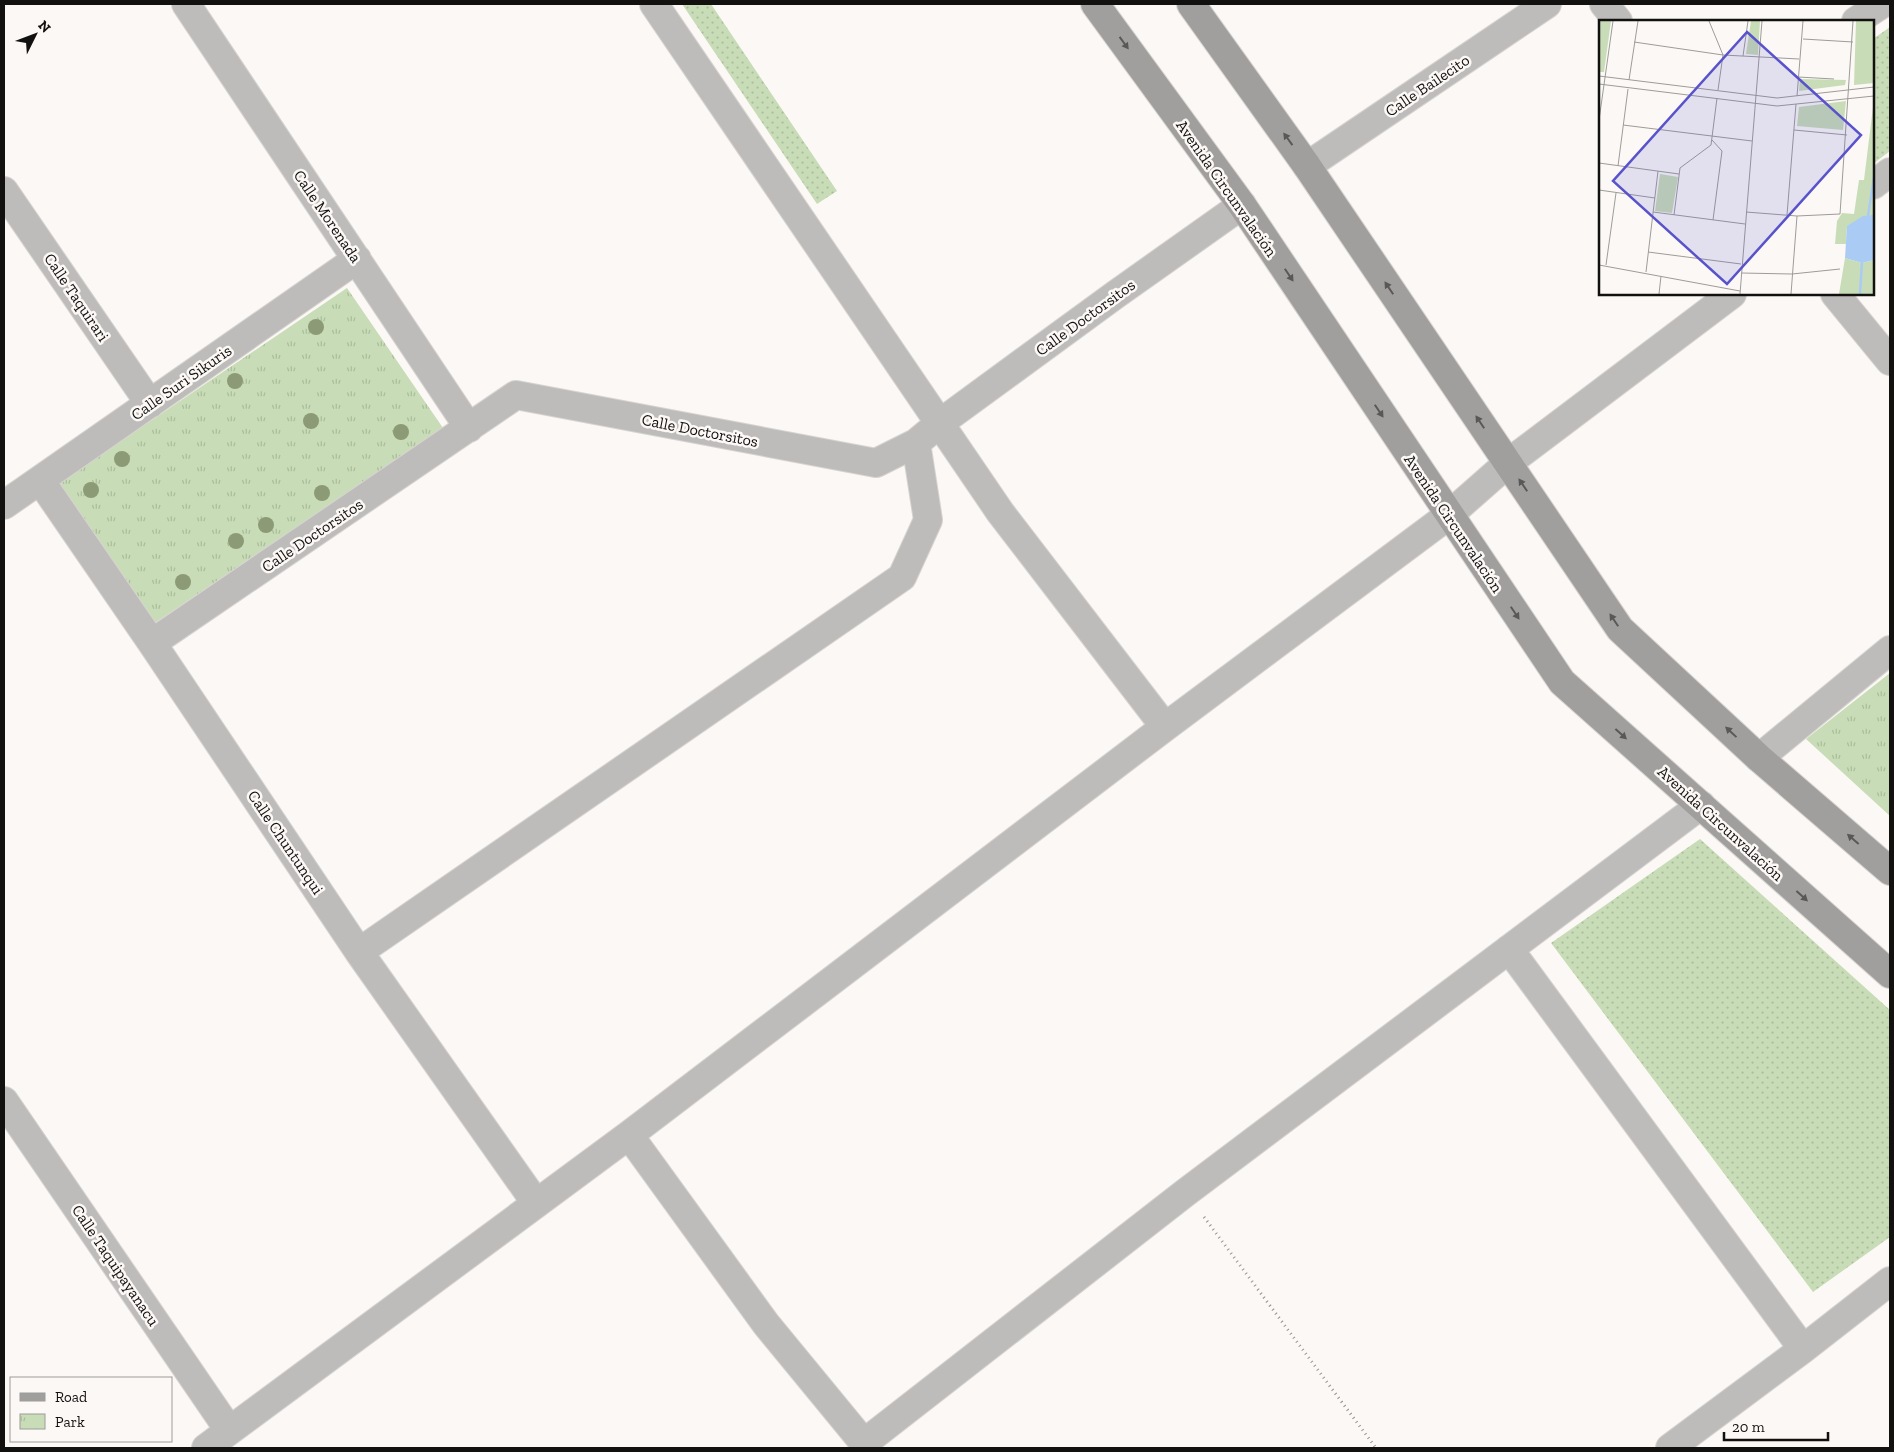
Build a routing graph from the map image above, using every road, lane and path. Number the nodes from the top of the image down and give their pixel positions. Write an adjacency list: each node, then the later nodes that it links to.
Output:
1 (186, 4): 15 (street, Calle Morenada)
2 (654, 4): 20 (street)
3 (1095, 4): 14 (main road, Avenida Circunvalación, one-way to 14)
4 (1190, 4): 10 (main road, one-way to 4)
5 (1546, 4): 10 (street, Calle Bailecito)
6 (1604, 4): 8 (street)
7 (1882, 4): 9 (street)
8 (1617, 20)
9 (1858, 20)
10 (1307, 166): 23 (main road, one-way to 10)
11 (1890, 172): 12 (street)
12 (1874, 184)
13 (4, 191): 19 (street, Calle Taquirari)
14 (1242, 205): 20 (street, Calle Doctorsitos); 26 (main road, Avenida Circunvalación, one-way to 26)
15 (357, 259): 19 (street, Calle Suri Sikuris); 21 (street, Calle Morenada)
16 (1731, 295): 23 (street)
17 (1836, 295): 18 (street)
18 (1890, 361)
19 (150, 404): 24 (street, Calle Suri Sikuris)
20 (940, 422): 22 (street, Calle Doctorsitos); 29 (street)
21 (468, 428): 22 (street, Calle Doctorsitos); 27 (street, Calle Doctorsitos)
22 (916, 443): 34 (street)
23 (1508, 463): 26 (street); 30 (main road, one-way to 23)
24 (40, 480): 25 (street, Calle Suri Sikuris); 27 (street, Calle Chuntunqui)
25 (4, 505)
26 (1448, 514): 29 (street); 31 (main road, Avenida Circunvalación, one-way to 31)
27 (152, 643): 34 (street, Calle Chuntunqui)
28 (1890, 650): 30 (street)
29 (1165, 727): 37 (street)
30 (1759, 758): 32 (main road, one-way to 30)
31 (1701, 805): 33 (street); 35 (main road, Avenida Circunvalación, one-way to 35)
32 (1890, 871)
33 (1509, 949): 38 (street); 41 (street)
34 (359, 952): 39 (street, Calle Chuntunqui)
35 (1890, 974)
36 (4, 1100): 42 (street, Calle Taquipayanacu)
37 (629, 1135): 39 (street); 43 (street)
38 (1185, 1193): 43 (street); 45 (path)
39 (536, 1203): 42 (street)
40 (1890, 1281): 41 (street)
41 (1803, 1349): 46 (street)
42 (229, 1430): 44 (street)
43 (866, 1446)
44 (206, 1448)
45 (1376, 1448)
46 (1670, 1448)

